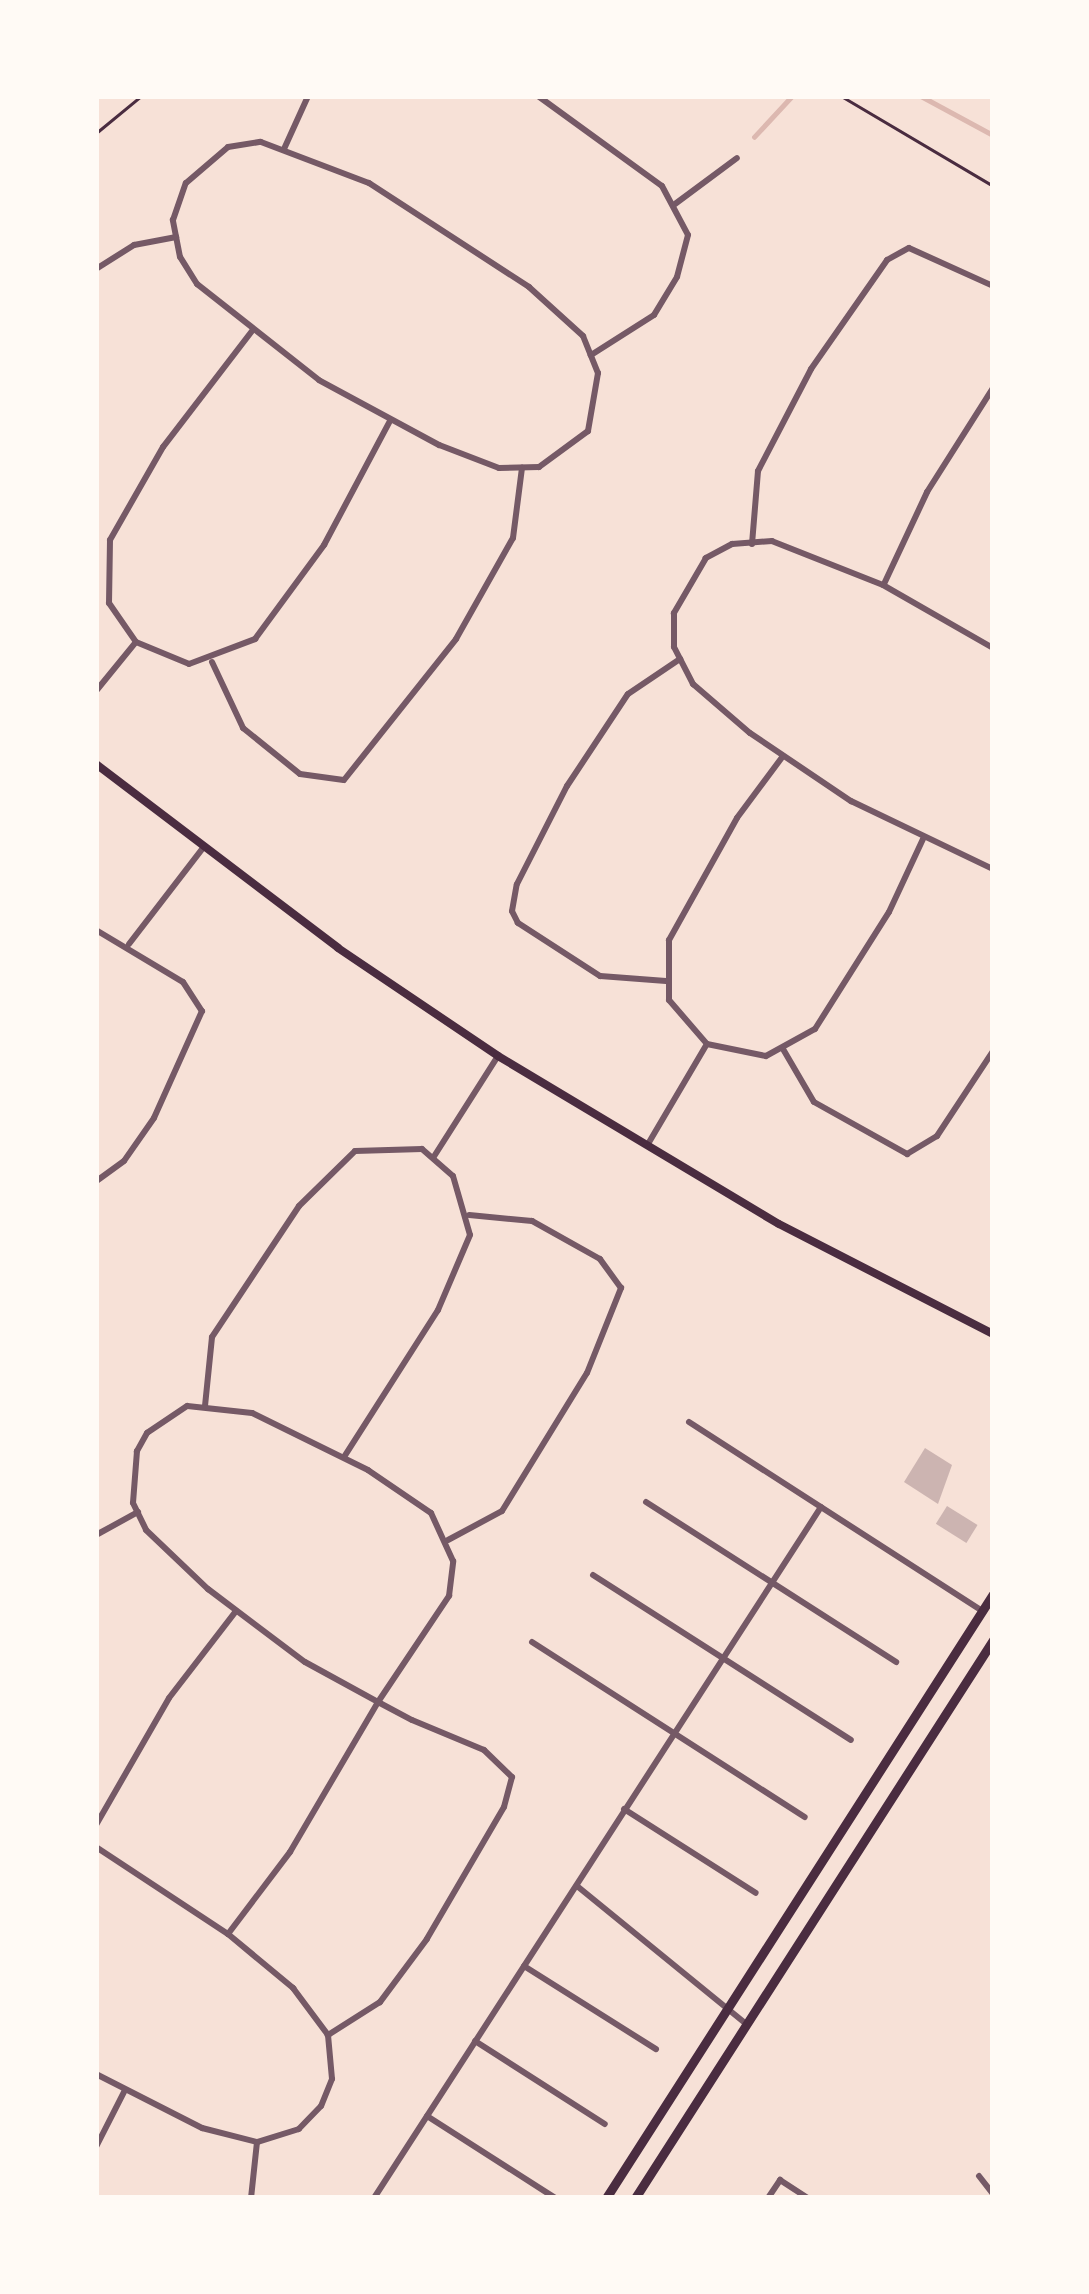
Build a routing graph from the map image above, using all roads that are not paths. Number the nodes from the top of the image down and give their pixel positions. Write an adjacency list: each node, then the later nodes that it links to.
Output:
1 (308, 96): 3 (street)
2 (538, 96): 5 (street)
3 (284, 149): 6 (street); 10 (street)
4 (737, 158): 5 (street)
5 (675, 204): 10 (street)
6 (176, 237): 7 (street); 9 (street)
7 (96, 269)
8 (993, 286): 14 (street)
9 (252, 331): 12 (street); 15 (street)
10 (591, 355): 13 (street)
11 (993, 388): 16 (street)
12 (390, 420): 13 (street); 20 (street)
13 (522, 468): 20 (street)
14 (752, 544): 16 (street); 19 (street)
15 (100, 571): 17 (street)
16 (884, 585): 18 (street)
17 (136, 642): 20 (street); 21 (street)
18 (993, 648)
19 (680, 659): 22 (street); 29 (street)
20 (211, 660)
21 (96, 692)
22 (782, 756): 24 (street); 29 (street)
23 (96, 764): 25 (main road)
24 (922, 838): 26 (street); 31 (street)
25 (203, 848): 28 (street); 33 (main road)
26 (993, 869)
27 (96, 930): 28 (street)
28 (129, 944): 36 (street)
29 (667, 981): 30 (street)
30 (707, 1044): 31 (street); 34 (street)
31 (783, 1049): 32 (street)
32 (993, 1051)
33 (498, 1056): 34 (main road); 35 (street)
34 (646, 1148): 38 (main road)
35 (433, 1158): 37 (street); 39 (street)
36 (96, 1181)
37 (469, 1215): 41 (street); 46 (street)
38 (993, 1334)
39 (205, 1406): 41 (street); 44 (street)
40 (689, 1422): 43 (street)
41 (344, 1457): 46 (street)
42 (646, 1502): 48 (street)
43 (820, 1507): 48 (street); 51 (street)
44 (138, 1512): 45 (street); 50 (street)
45 (96, 1535)
46 (448, 1540): 58 (street)
47 (593, 1575): 54 (street)
48 (772, 1582): 54 (street); 56 (street)
49 (993, 1594): 51 (main road)
50 (236, 1611): 58 (street); 63 (street)
51 (982, 1611): 55 (main road)
52 (993, 1640): 57 (main road)
53 (532, 1642): 59 (street)
54 (724, 1657): 59 (street); 60 (street)
55 (951, 1659): 57 (main road); 69 (main road)
56 (896, 1662)
57 (972, 1672): 70 (main road)
58 (378, 1702): 67 (street); 71 (street)
59 (673, 1733): 61 (street); 62 (street)
60 (851, 1740)
61 (624, 1810): 65 (street); 66 (street)
62 (805, 1817)
63 (96, 1825)
64 (96, 1847): 67 (street)
65 (576, 1885): 68 (street); 69 (street)
66 (756, 1893)
67 (228, 1934): 71 (street)
68 (524, 1966): 72 (street); 73 (street)
69 (728, 2008): 70 (street); 86 (main road)
70 (746, 2024): 87 (main road)
71 (328, 2035): 78 (street)
72 (475, 2041): 76 (street); 77 (street)
73 (656, 2048)
74 (96, 2074): 75 (street)
75 (124, 2090): 78 (street); 79 (street)
76 (426, 2115): 82 (street); 85 (street)
77 (605, 2124)
78 (257, 2142): 83 (street)
79 (96, 2147)
80 (979, 2176): 81 (street)
81 (993, 2194)
82 (376, 2195): 84 (street)
83 (251, 2198)
84 (387, 2198)
85 (556, 2198)
86 (606, 2198)
87 (635, 2198)
88 (768, 2198): 89 (street)
89 (808, 2198)

